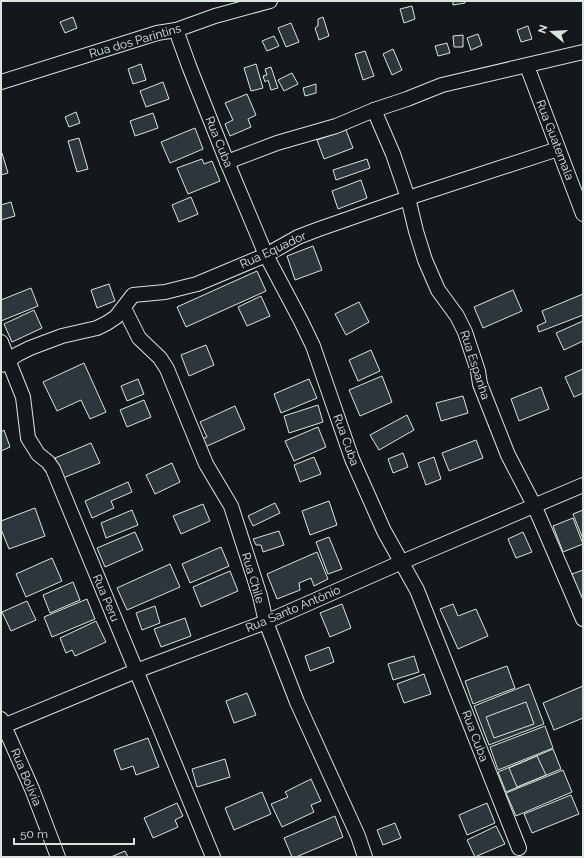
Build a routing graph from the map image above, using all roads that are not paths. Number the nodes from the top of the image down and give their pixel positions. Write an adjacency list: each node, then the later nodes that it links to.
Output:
1 (270, 1): 2 (street, Rua dos Parintins)
2 (176, 30): 5 (street, Rua dos Parintins); 8 (street, Rua Cuba)
3 (583, 52): 4 (street)
4 (527, 66): 6 (street); 7 (street, Rua Guatemala)
5 (1, 82)
6 (374, 110): 8 (street); 9 (street, Rua Espanha)
7 (558, 149): 9 (street, Rua Equador); 10 (street, Rua Guatemala)
8 (227, 162): 11 (street, Rua Cuba)
9 (408, 198): 11 (street, Rua Equador); 16 (street, Rua Espanha)
10 (583, 214)
11 (266, 255): 12 (street, Rua Equador); 17 (street, Rua Cuba)
12 (124, 308): 14 (street, Rua Equador); 19 (street, Rua Chile)
13 (1, 342): 14 (street, Rua Peru)
14 (5, 363): 20 (street, Rua Peru)
15 (583, 485): 16 (street, Rua Santo Antônio)
16 (534, 505): 17 (street, Rua Santo Antônio); 18 (street, Rua Espanha)
17 (402, 562): 19 (street, Rua Santo Antônio); 22 (street, Rua Cuba)
18 (583, 619)
19 (266, 622): 20 (street, Rua Santo Antônio); 25 (street, Rua Chile)
20 (136, 671): 21 (street, Rua Santo Antônio); 24 (street, Rua Peru)
21 (2, 724): 23 (street, Rua Bolívia)
22 (519, 848)
23 (58, 857)
24 (213, 857)
25 (366, 857)

